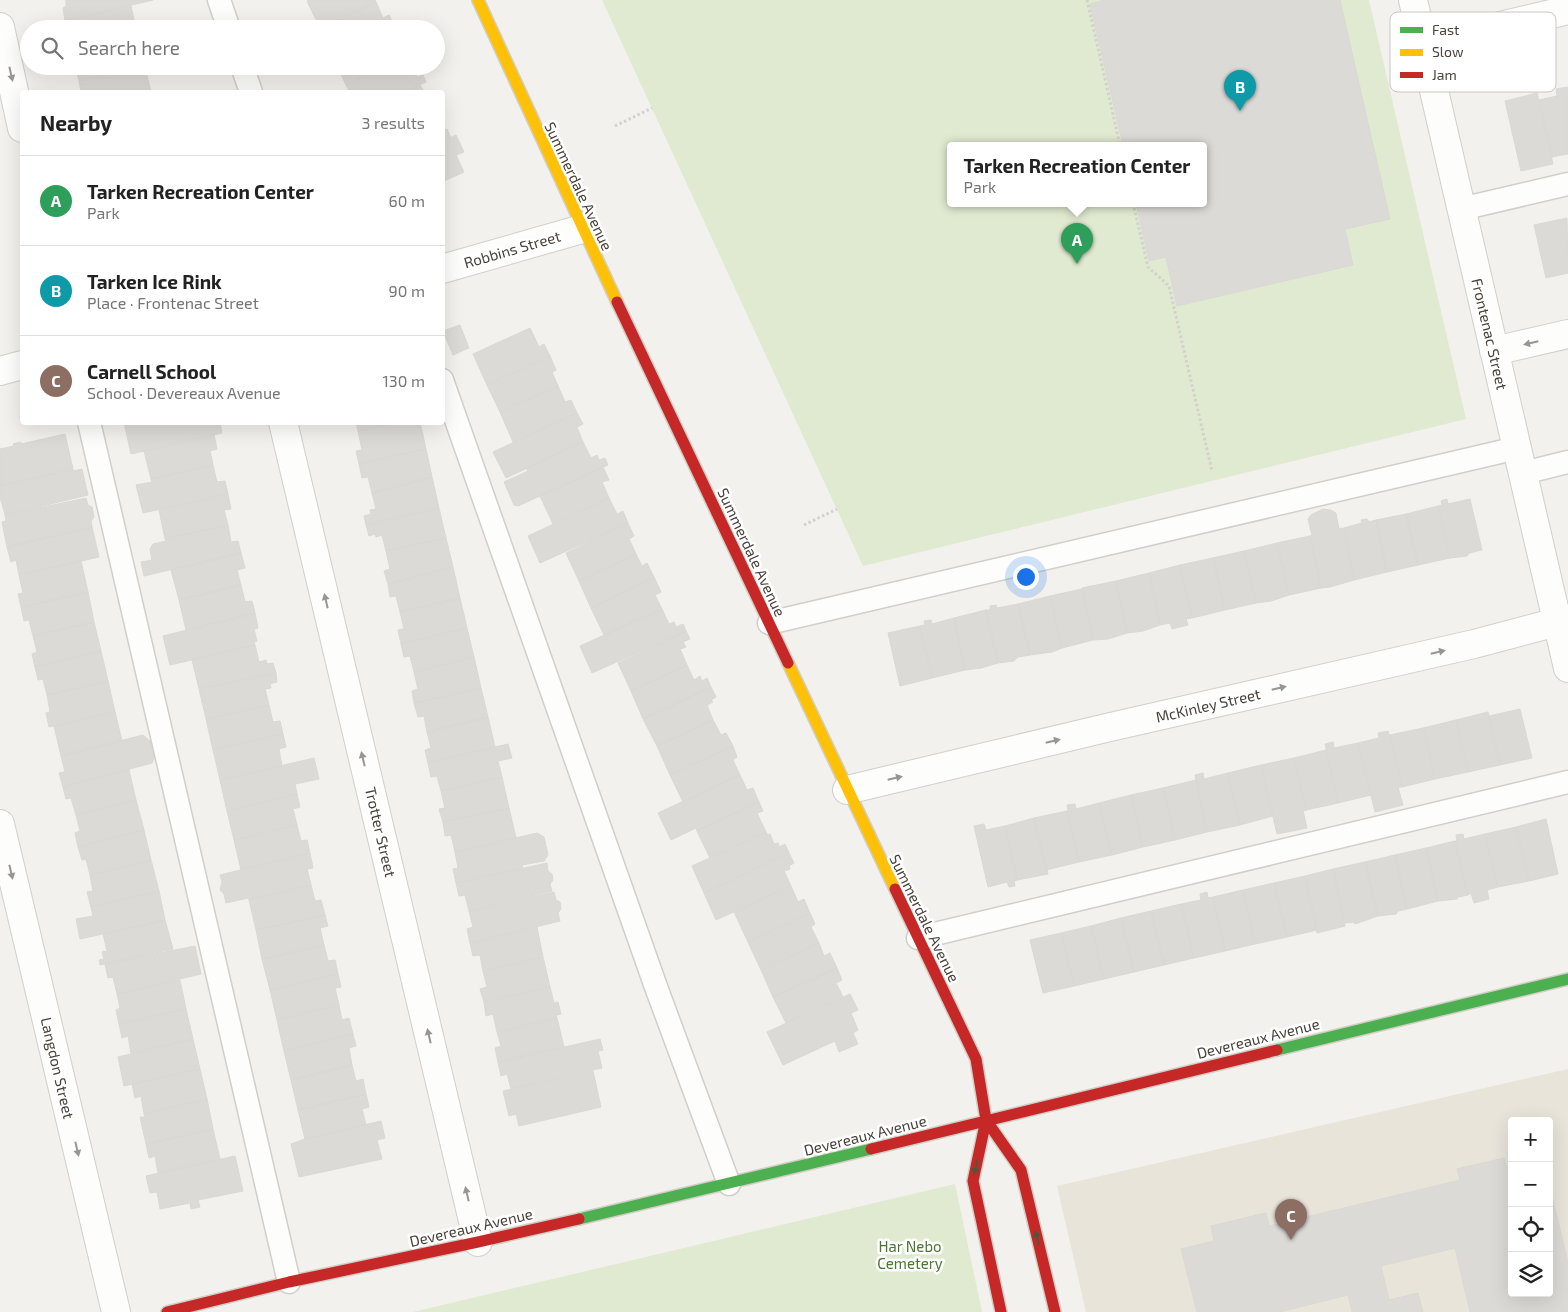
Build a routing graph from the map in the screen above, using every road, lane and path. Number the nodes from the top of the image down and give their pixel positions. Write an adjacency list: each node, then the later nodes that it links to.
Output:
1 (219, 0): 4 (lane)
2 (478, 0): 16 (street, Summerdale Avenue)
3 (1087, 0): 12 (path)
4 (226, 20)
5 (0, 27): 10 (street, one-way to 10)
6 (245, 75): 7 (lane)
7 (250, 90)
8 (1434, 92): 15 (street, Frontenac Street)
9 (652, 108): 11 (path)
10 (20, 119)
11 (615, 126)
12 (1119, 142)
13 (1568, 184): 15 (lane)
14 (1134, 207): 27 (path)
15 (1461, 208): 19 (street, Frontenac Street)
16 (582, 229): 17 (street, Robbins Street); 31 (street, Summerdale Avenue)
17 (445, 268)
18 (1568, 334): 19 (street, one-way to 19)
19 (1494, 351): 25 (street, Frontenac Street)
20 (20, 366): 21 (street)
21 (0, 371)
22 (445, 389): 39 (lane)
23 (90, 425): 41 (lane)
24 (284, 425): 40 (street, Trotter Street, one-way to 24)
25 (1520, 460): 26 (lane); 30 (street, Frontenac Street); 31 (lane)
26 (1568, 462)
27 (1212, 471)
28 (837, 509): 29 (path)
29 (804, 525)
30 (1563, 620): 32 (street, Frontenac Street); 34 (street, McKinley Street, one-way to 30)
31 (769, 623): 34 (street, Summerdale Avenue)
32 (1568, 668)
33 (1568, 782): 36 (lane)
34 (847, 790): 36 (street, Summerdale Avenue)
35 (0, 824): 42 (street, Langdon Street, one-way to 42)
36 (918, 938): 38 (street, Summerdale Avenue)
37 (1568, 979): 38 (street, Devereaux Avenue)
38 (986, 1120): 39 (street, Devereaux Avenue); 44 (street, Summerdale Avenue, one-way to 44); 45 (street, Summerdale Avenue, one-way to 38)
39 (729, 1184): 40 (street, Devereaux Avenue)
40 (478, 1242): 41 (street, Devereaux Avenue)
41 (289, 1282): 43 (street, Devereaux Avenue)
42 (116, 1312)
43 (168, 1312)
44 (1001, 1312)
45 (1055, 1312)

